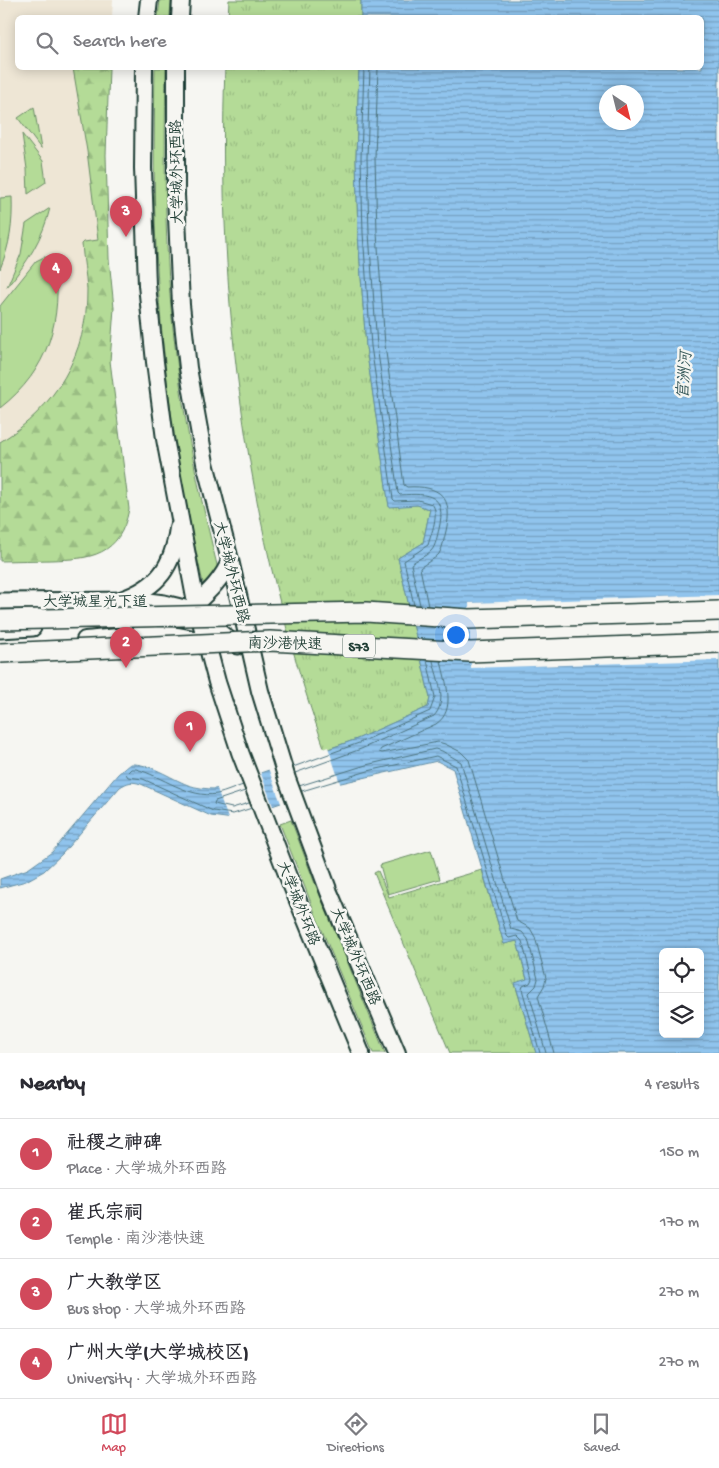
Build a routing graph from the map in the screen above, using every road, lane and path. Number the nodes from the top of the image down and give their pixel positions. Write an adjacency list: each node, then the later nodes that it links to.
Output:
1 (149, 0): 3 (main road)
2 (181, 0): 4 (main road)
3 (147, 15)
4 (180, 15)
5 (144, 70): 7 (main road)
6 (176, 70): 8 (main road, 大学城外环西路)
7 (179, 521): 9 (main road); 11 (main road)
8 (230, 560): 11 (main road, 大学城星光下道); 19 (main road, 大学城外环西路)
9 (121, 600): 10 (main road, 大学城星光下道); 11 (main road, 大学城星光下道)
10 (0, 601)
11 (195, 610): 14 (main road, 大学城星光下道); 17 (main road); 19 (main road, 大学城星光下道)
12 (719, 611): 13 (highway, 南沙港快速 / S73, bridge)
13 (0, 620)
14 (0, 630)
15 (719, 644): 18 (highway, 南沙港快速 / S73, bridge)
16 (0, 646): 17 (main road)
17 (209, 648): 20 (main road, 大学城外环路)
18 (0, 654)
19 (252, 659): 21 (main road, 大学城外环西路)
20 (361, 1053)
21 (396, 1053)

